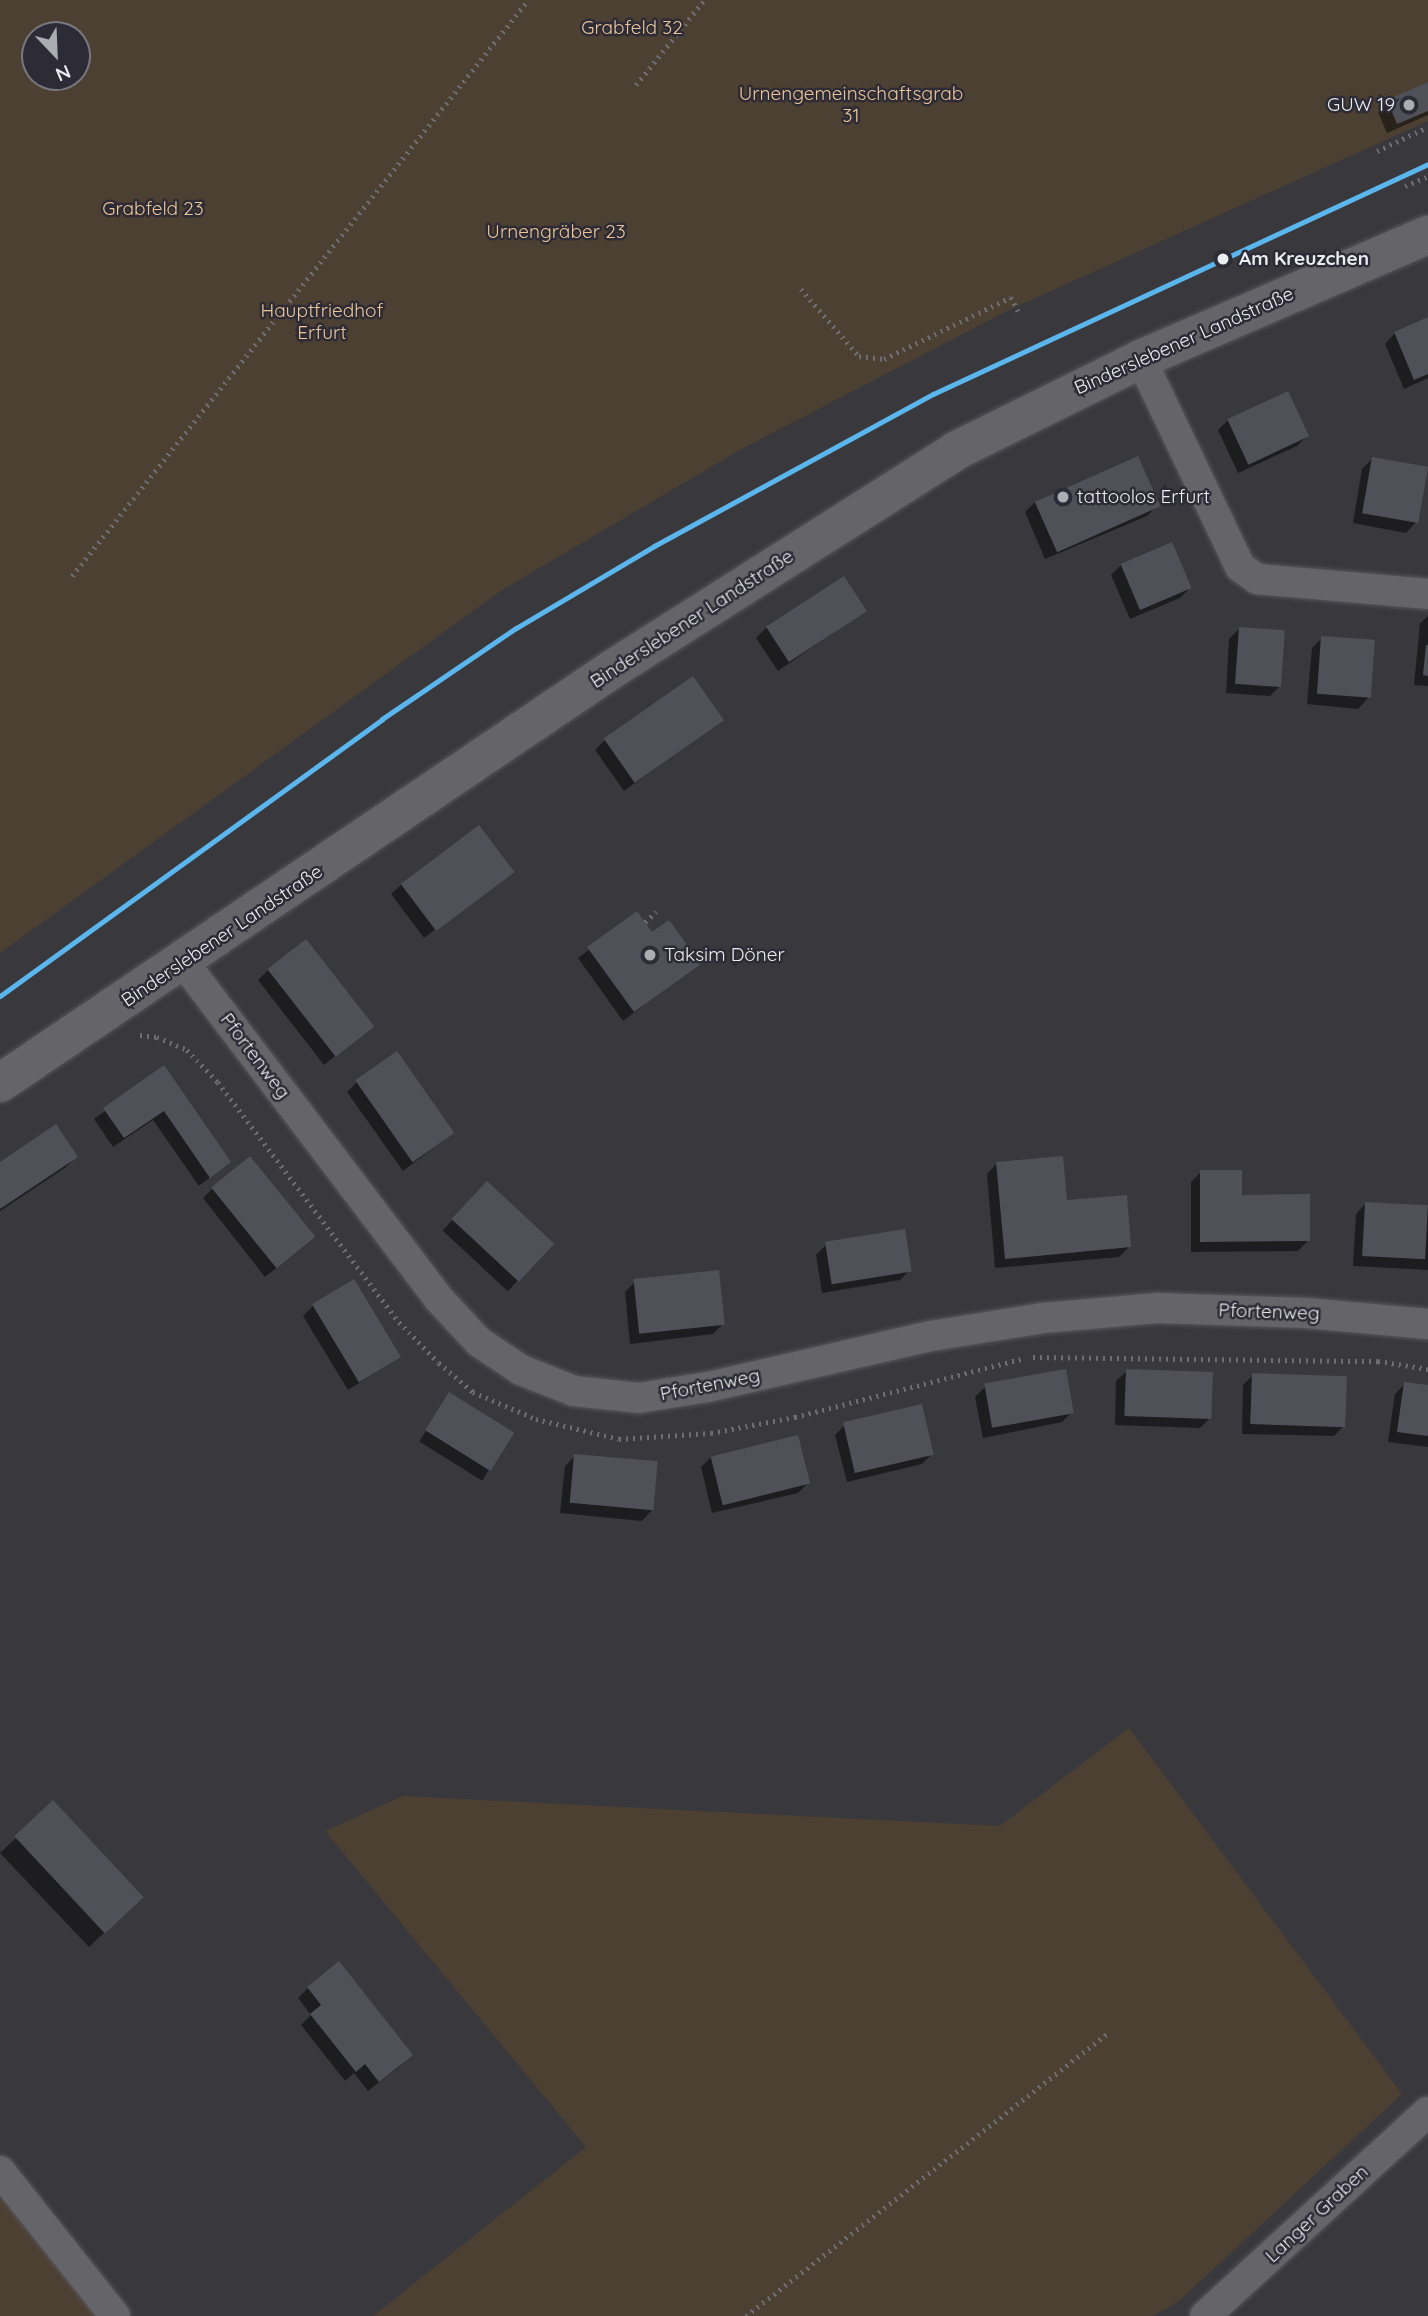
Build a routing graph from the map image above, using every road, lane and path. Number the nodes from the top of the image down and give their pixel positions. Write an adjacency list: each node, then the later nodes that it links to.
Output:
1 (528, 0): 12 (path)
2 (704, 0): 3 (path)
3 (636, 85)
4 (1428, 128): 5 (path)
5 (1377, 151)
6 (1428, 176): 7 (path)
7 (1405, 186)
8 (1428, 235): 11 (main road, Binderslebener Landstraße)
9 (801, 289): 10 (path)
10 (1019, 313)
11 (1141, 359): 13 (street); 16 (main road, Binderslebener Landstraße)
12 (72, 576)
13 (1428, 594)
14 (656, 912): 15 (path)
15 (645, 922)
16 (184, 962): 17 (main road, Binderslebener Landstraße); 19 (street, Pfortenweg)
17 (121, 1005): 18 (main road, Binderslebener Landstraße); 20 (path)
18 (0, 1083)
19 (1428, 1324)
20 (1428, 1369)
21 (1106, 2035): 25 (path)
22 (1428, 2112): 26 (street, Langer Graben)
23 (0, 2171): 24 (street)
24 (115, 2316)
25 (746, 2316)
26 (1205, 2316)

